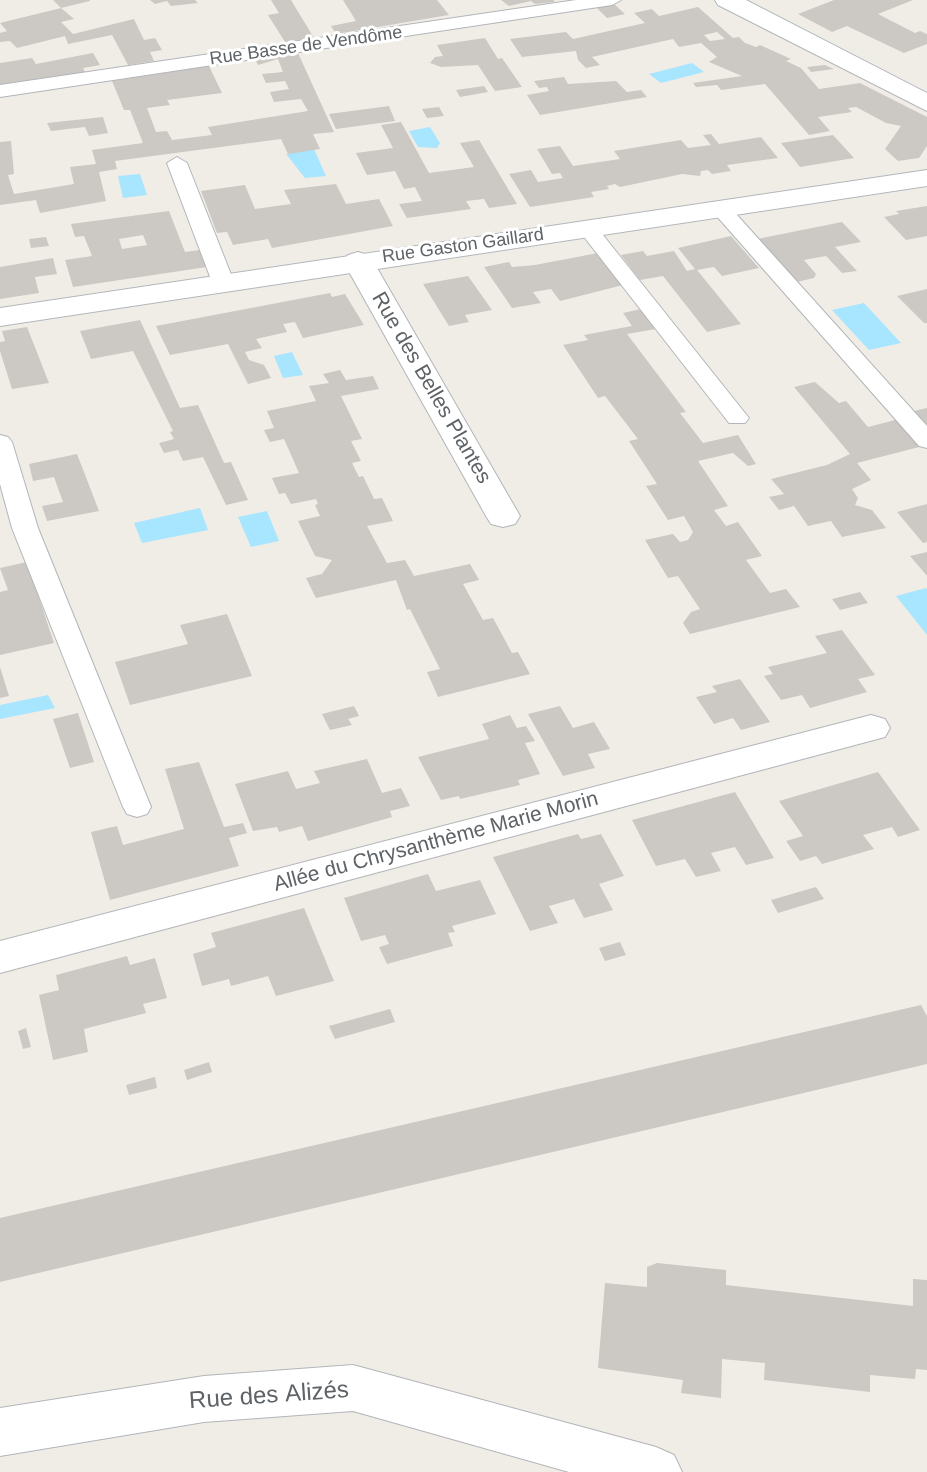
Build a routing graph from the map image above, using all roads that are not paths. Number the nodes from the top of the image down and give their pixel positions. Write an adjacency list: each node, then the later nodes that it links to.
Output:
1 (612, 0): 3 (lane, Rue Basse de Vendôme)
2 (727, 0): 4 (street)
3 (0, 91)
4 (927, 103)
5 (177, 163): 10 (lane)
6 (927, 178): 7 (street, Rue Gaston Gaillard)
7 (721, 209): 8 (street, Rue Gaston Gaillard); 13 (lane)
8 (588, 229): 9 (street, Rue Gaston Gaillard); 12 (lane)
9 (358, 261): 10 (street, Rue Gaston Gaillard); 15 (street, Rue des Belles Plantes)
10 (223, 282): 11 (street, Rue Gaston Gaillard)
11 (0, 317)
12 (737, 418)
13 (927, 441)
14 (0, 442): 17 (lane)
15 (503, 516)
16 (872, 728): 18 (street, Allée du Chrysanthème Marie Morin)
17 (137, 807)
18 (0, 957)
19 (0, 1432): 20 (street, Rue des Alizés)
20 (656, 1472)

